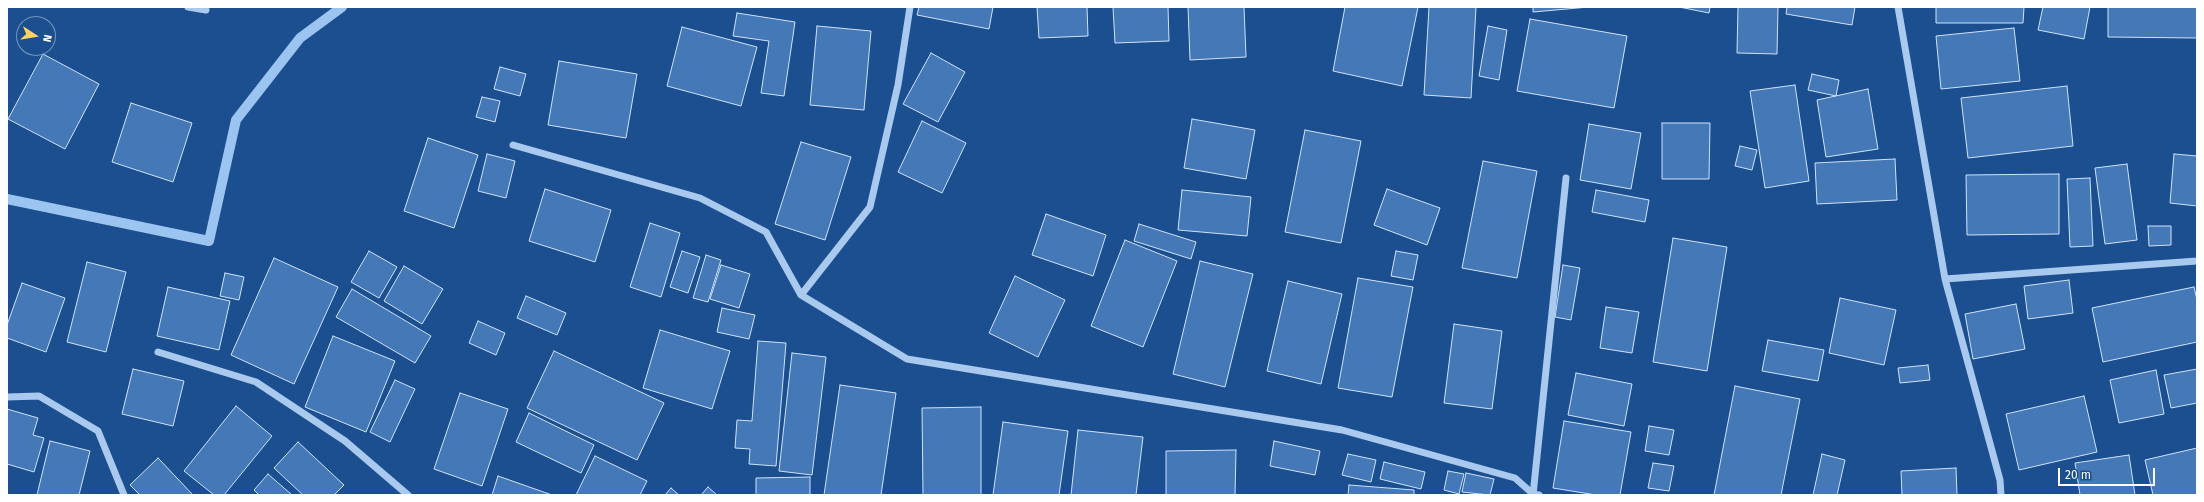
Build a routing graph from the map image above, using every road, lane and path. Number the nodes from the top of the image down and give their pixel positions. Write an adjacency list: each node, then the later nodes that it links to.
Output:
1 (188, 7): 4 (street)
2 (910, 7): 9 (street)
3 (1898, 7): 8 (street)
4 (206, 10)
5 (513, 145): 9 (street)
6 (1566, 178): 14 (street)
7 (2197, 261): 8 (street)
8 (1945, 279): 15 (street)
9 (802, 295): 14 (street)
10 (158, 352): 13 (street)
11 (7, 397): 12 (street)
12 (124, 495)
13 (408, 495)
14 (1535, 495)
15 (2000, 495)

